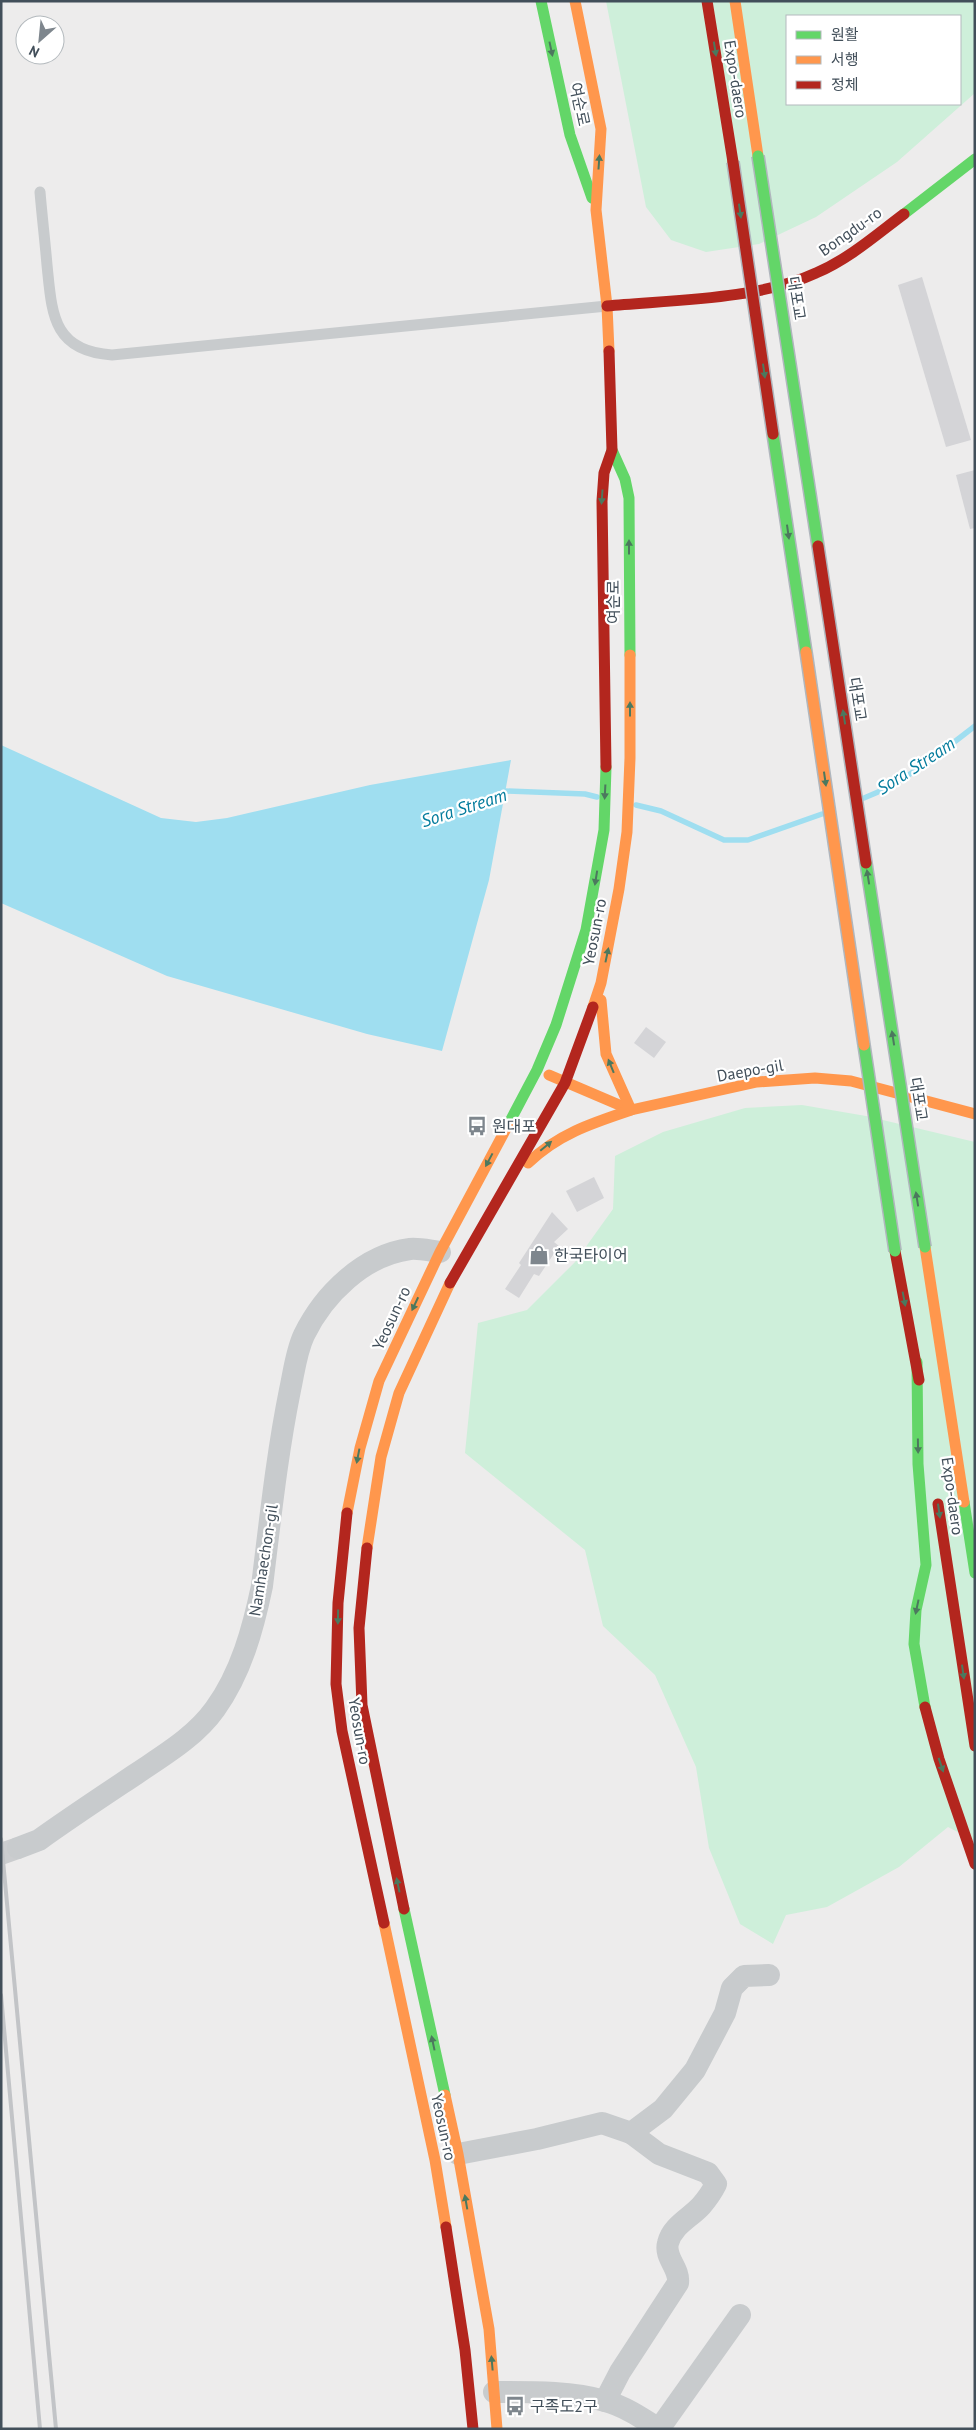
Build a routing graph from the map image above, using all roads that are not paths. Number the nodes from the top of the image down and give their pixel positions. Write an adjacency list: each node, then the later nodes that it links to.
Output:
1 (541, 1): 8 (main road, 여순로, one-way to 8)
2 (575, 1): 8 (main road, 여순로, one-way to 2)
3 (707, 1): 22 (main road, Expo-daero, one-way to 22, bridge)
4 (735, 1): 5 (main road, Expo-daero)
5 (758, 156): 19 (main road, 대포교, one-way to 5, bridge)
6 (975, 158): 9 (main road, Bongdu-ro)
7 (40, 192): 9 (lane)
8 (596, 210): 9 (main road, 여순로)
9 (607, 306): 10 (main road, 여순로)
10 (612, 450): 11 (main road, 여순로, one-way to 11); 12 (main road, 여순로, one-way to 10)
11 (604, 830): 14 (main road, Yeosun-ro, one-way to 14)
12 (627, 832): 13 (main road, Yeosun-ro, one-way to 12)
13 (601, 983): 15 (main road, Yeosun-ro); 16 (main road, one-way to 13)
14 (536, 1070): 15 (main road); 20 (main road, Yeosun-ro, one-way to 20)
15 (565, 1082): 16 (main road); 18 (main road, Yeosun-ro)
16 (631, 1110): 17 (main road, Daepo-gil); 18 (main road, Daepo-gil, one-way to 16)
17 (975, 1114)
18 (500, 1194): 32 (main road, Yeosun-ro, one-way to 18)
19 (924, 1247): 21 (main road, Expo-daero)
20 (440, 1252): 28 (street, Namhaechon-gil); 36 (main road, Yeosun-ro, one-way to 36)
21 (942, 1360): 25 (main road); 26 (main road, Expo-daero)
22 (917, 1362): 23 (main road, Expo-daero); 29 (main road, one-way to 29)
23 (930, 1449)
24 (935, 1488): 27 (main road, Expo-daero, one-way to 27)
25 (975, 1493)
26 (975, 1574)
27 (975, 1746)
28 (18, 1848)
29 (975, 1864)
30 (769, 1975): 31 (street)
31 (630, 2133): 32 (street); 35 (street)
32 (458, 2154): 34 (main road, Yeosun-ro, one-way to 32)
33 (740, 2315): 38 (street)
34 (494, 2392): 35 (street); 37 (main road, Yeosun-ro)
35 (605, 2401): 38 (street)
36 (473, 2429)
37 (497, 2429)
38 (659, 2429)

